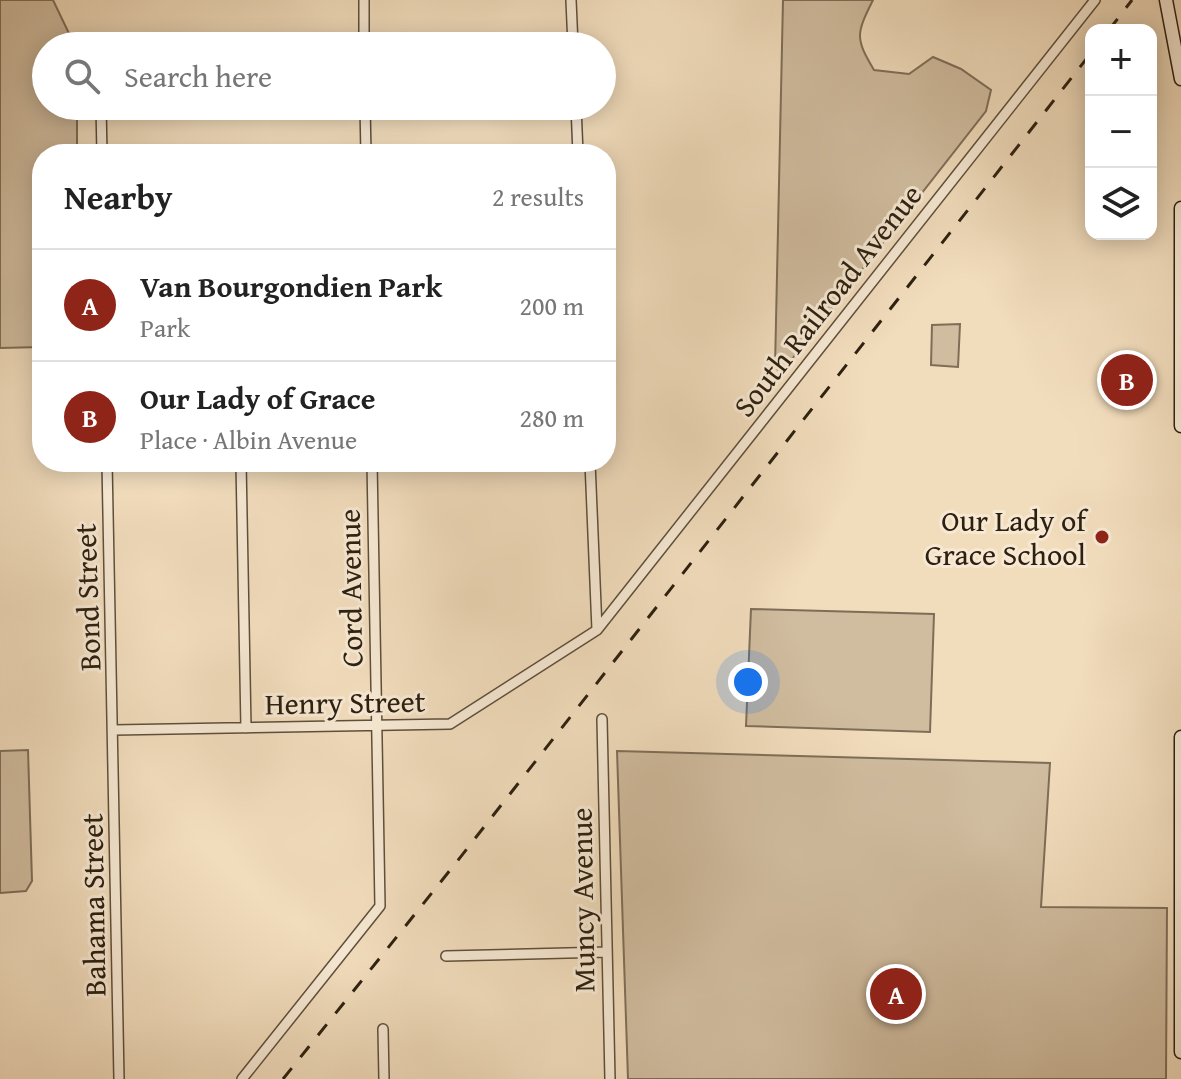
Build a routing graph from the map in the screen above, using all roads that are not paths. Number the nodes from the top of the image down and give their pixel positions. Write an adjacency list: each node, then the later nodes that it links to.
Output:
1 (364, 0): 5 (street)
2 (571, 0): 6 (street)
3 (1095, 0): 20 (street, South Railroad Avenue)
4 (1166, 0): 7 (street)
5 (364, 32)
6 (572, 32)
7 (1181, 79)
8 (101, 120): 11 (street)
9 (365, 120): 12 (street)
10 (577, 120): 13 (street)
11 (102, 144)
12 (366, 144)
13 (578, 144)
14 (1181, 208): 15 (street)
15 (1181, 426)
16 (107, 472): 24 (street, Bond Street)
17 (241, 472): 23 (street)
18 (372, 472): 22 (street, Cord Avenue)
19 (590, 472): 20 (street)
20 (597, 630): 22 (street, Henry Street)
21 (602, 719): 26 (street, Muncy Avenue)
22 (376, 726): 23 (street, Henry Street); 31 (street, Cord Avenue)
23 (246, 728): 24 (street, Henry Street)
24 (114, 730): 30 (street, Bahama Street)
25 (1181, 737): 29 (street)
26 (607, 952): 27 (street); 33 (street, Muncy Avenue)
27 (446, 956)
28 (383, 1029): 32 (street)
29 (1181, 1052)
30 (119, 1079)
31 (242, 1079)
32 (384, 1079)
33 (610, 1079)

